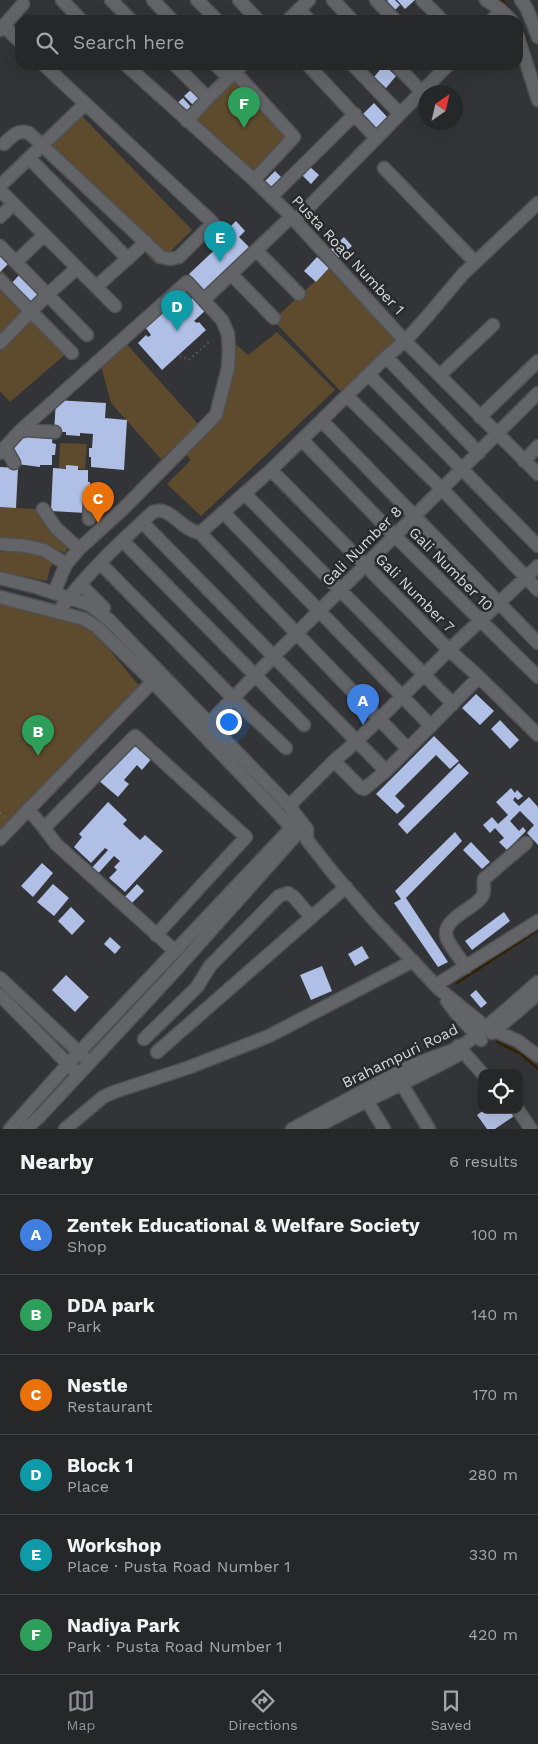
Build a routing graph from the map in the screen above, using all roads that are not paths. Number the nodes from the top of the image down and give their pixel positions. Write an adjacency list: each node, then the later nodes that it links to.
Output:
1 (62, 0): 15 (street)
2 (111, 0): 16 (street)
3 (153, 0): 17 (street)
4 (197, 0): 18 (street)
5 (238, 0): 19 (street)
6 (309, 0): 13 (street)
7 (333, 0): 22 (street)
8 (376, 0): 23 (street)
9 (422, 0): 24 (street)
10 (486, 0): 14 (street)
11 (521, 0): 28 (street)
12 (23, 4): 27 (street)
13 (299, 10): 20 (street); 21 (street)
14 (501, 10): 25 (street); 26 (street)
15 (76, 15)
16 (126, 15)
17 (167, 15)
18 (212, 15)
19 (253, 15)
20 (294, 15)
21 (304, 15)
22 (347, 15)
23 (390, 15)
24 (437, 15)
25 (496, 15)
26 (506, 15)
27 (2, 28): 29 (street)
28 (538, 36)
29 (15, 38)
30 (523, 53): 43 (street)
31 (49, 70): 44 (street)
32 (131, 70): 47 (street, Pusta Road Number 1)
33 (180, 70): 42 (street)
34 (313, 70): 45 (street)
35 (358, 70): 46 (street)
36 (401, 70): 40 (street)
37 (440, 70): 39 (street)
38 (235, 72): 42 (street); 53 (street)
39 (428, 85)
40 (418, 88)
41 (418, 96): 46 (street)
42 (208, 98): 47 (street)
43 (538, 100)
44 (84, 105): 50 (street); 62 (street)
45 (355, 114): 48 (street); 56 (street)
46 (400, 114): 48 (street)
47 (187, 121): 53 (street, Pusta Road Number 1)
48 (376, 138): 60 (street)
49 (1, 144): 50 (street)
50 (42, 145): 51 (street); 62 (street)
51 (29, 158): 54 (street); 65 (street)
52 (384, 168): 67 (street)
53 (254, 180): 56 (street, Pusta Road Number 1)
54 (0, 186)
55 (0, 190): 58 (street)
56 (271, 197): 60 (street, Pusta Road Number 1)
57 (538, 203): 67 (street)
58 (14, 204): 59 (street); 61 (street)
59 (0, 217)
60 (293, 219): 64 (street); 80 (street, Pusta Road Number 1)
61 (44, 235): 66 (street); 68 (street)
62 (146, 242): 65 (street)
63 (0, 246): 66 (street)
64 (256, 250): 69 (street); 72 (street)
65 (128, 259): 71 (street)
66 (16, 262): 73 (street)
67 (475, 262): 80 (street)
68 (77, 268): 71 (street); 73 (street)
69 (231, 274): 74 (street); 77 (street)
70 (0, 280): 76 (street)
71 (96, 287): 75 (street)
72 (299, 294)
73 (47, 295): 76 (street); 79 (street)
74 (209, 295)
75 (115, 306)
76 (31, 311): 81 (street); 82 (street)
77 (274, 318)
78 (493, 325): 86 (street)
79 (87, 335)
80 (405, 341): 83 (street); 86 (street, Pusta Road Number 1)
81 (0, 343)
82 (72, 353)
83 (386, 357): 85 (street); 97 (street)
84 (538, 361): 89 (street)
85 (369, 374): 88 (street); 101 (street)
86 (440, 375): 89 (street, Pusta Road Number 1)
87 (538, 393): 93 (street, Gali Number 8)
88 (347, 396): 90 (street); 103 (street)
89 (480, 417): 93 (street, Pusta Road Number 1)
90 (322, 420): 94 (street); 108 (street)
91 (20, 432): 92 (street); 96 (street); 116 (street)
92 (54, 432)
93 (497, 434): 97 (street, Gali Number 8); 98 (street, Pusta Road Number 1)
94 (302, 440): 100 (street); 112 (street, Gali Number 10)
95 (538, 446): 98 (street)
96 (2, 450): 99 (street)
97 (479, 452): 101 (street, Gali Number 8)
98 (524, 460): 102 (street, Pusta Road Number 1)
99 (14, 463)
100 (270, 470): 104 (street); 119 (street, Gali Number 7)
101 (461, 470): 103 (street, Gali Number 8); 115 (street)
102 (538, 474)
103 (442, 489): 108 (street, Gali Number 8); 121 (street)
104 (245, 494): 107 (street); 124 (street)
105 (92, 501): 109 (street)
106 (42, 509): 116 (street)
107 (223, 512): 111 (street); 131 (street)
108 (415, 516): 112 (street, Gali Number 8); 129 (street)
109 (89, 519)
110 (142, 522): 111 (street); 113 (street); 136 (street)
111 (200, 533): 133 (street)
112 (395, 536): 119 (street, Gali Number 8); 132 (street, Gali Number 10)
113 (123, 541): 117 (street); 137 (street)
114 (0, 544): 118 (street)
115 (538, 546)
116 (79, 549): 118 (street)
117 (100, 563): 123 (street); 143 (street)
118 (66, 564): 126 (street)
119 (365, 566): 124 (street, Gali Number 8); 135 (street, Gali Number 7)
120 (538, 566): 121 (street)
121 (526, 577): 125 (street); 129 (street)
122 (0, 578): 126 (street)
123 (81, 585): 128 (street); 146 (street)
124 (341, 590): 131 (street, Gali Number 8); 138 (street)
125 (538, 590)
126 (54, 592): 128 (street)
127 (0, 597): 130 (street)
128 (69, 598): 130 (street); 139 (street)
129 (499, 603): 132 (street); 134 (street)
130 (58, 612): 139 (street)
131 (319, 612): 133 (street, Gali Number 8); 142 (street)
132 (480, 620): 135 (street); 140 (street, Gali Number 10)
133 (297, 633): 136 (street, Gali Number 8); 145 (street)
134 (538, 643)
135 (449, 650): 138 (street); 141 (street, Gali Number 7)
136 (274, 656): 137 (street, Gali Number 8); 150 (street)
137 (255, 676): 143 (street, Gali Number 8); 147 (street)
138 (425, 676): 142 (street); 144 (street)
139 (157, 677): 146 (street); 156 (street); 158 (street)
140 (538, 677)
141 (479, 678): 144 (street); 149 (street, Gali Number 7)
142 (402, 697): 145 (street); 148 (street)
143 (233, 698): 146 (street, Gali Number 8); 151 (street)
144 (452, 704): 148 (street)
145 (379, 719): 150 (street); 152 (street)
146 (211, 721): 155 (street)
147 (304, 725)
148 (431, 726): 152 (street)
149 (538, 735)
150 (357, 742): 153 (street); 154 (street)
151 (286, 748)
152 (408, 749): 154 (street)
153 (334, 761): 154 (street); 155 (street)
154 (386, 771)
155 (292, 803): 158 (street)
156 (28, 809): 157 (street); 159 (street)
157 (44, 828): 164 (street); 164 (street)
158 (300, 830): 161 (street); 165 (street); 179 (street)
159 (0, 839)
160 (526, 843): 167 (street)
161 (346, 888): 162 (street); 166 (street)
162 (311, 917): 174 (street); 178 (street)
163 (538, 921): 167 (street)
164 (156, 935): 165 (street)
165 (175, 951): 177 (street)
166 (413, 961): 170 (street); 188 (street)
167 (466, 967): 170 (street)
168 (0, 978): 177 (street)
169 (538, 982): 173 (street, Brahampuri Road)
170 (438, 987): 173 (street)
171 (538, 994): 173 (street, Brahampuri Road)
172 (0, 995): 180 (street)
173 (484, 1033): 175 (street, Brahampuri Road); 176 (street)
174 (144, 1039)
175 (461, 1049): 181 (street); 183 (street, Brahampuri Road)
176 (536, 1051)
177 (79, 1052): 179 (street); 180 (street)
178 (157, 1052)
179 (90, 1062): 182 (street)
180 (68, 1064): 182 (street); 186 (street)
181 (478, 1069)
182 (78, 1075): 187 (street)
183 (399, 1079): 184 (street, Brahampuri Road); 192 (street)
184 (364, 1096): 189 (street, Brahampuri Road); 190 (street, Brahampuri Road); 191 (street)
185 (521, 1114): 193 (street)
186 (10, 1129)
187 (26, 1129)
188 (65, 1129)
189 (292, 1129)
190 (313, 1129)
191 (384, 1129)
192 (429, 1129)
193 (531, 1129)

